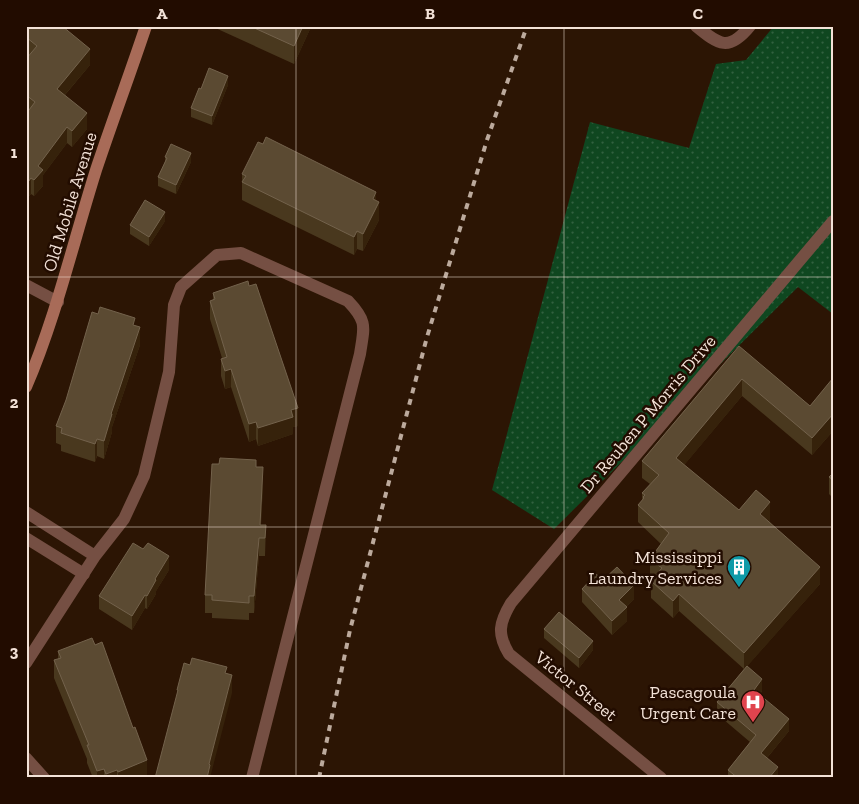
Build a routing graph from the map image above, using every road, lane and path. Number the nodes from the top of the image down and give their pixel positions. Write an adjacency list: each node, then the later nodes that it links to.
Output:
1 (146, 26): 6 (main road, Old Mobile Avenue)
2 (696, 26): 3 (street)
3 (750, 26)
4 (833, 221): 12 (street, Dr Reuben P Morris Drive)
5 (26, 285): 6 (street)
6 (58, 302): 7 (main road, Old Mobile Avenue)
7 (26, 387)
8 (26, 512): 10 (street)
9 (26, 538): 11 (street)
10 (95, 556): 11 (street); 16 (street)
11 (84, 574): 13 (street)
12 (501, 634): 17 (street, Victor Street)
13 (26, 663)
14 (26, 758): 15 (street)
15 (44, 778)
16 (252, 778)
17 (661, 778)

